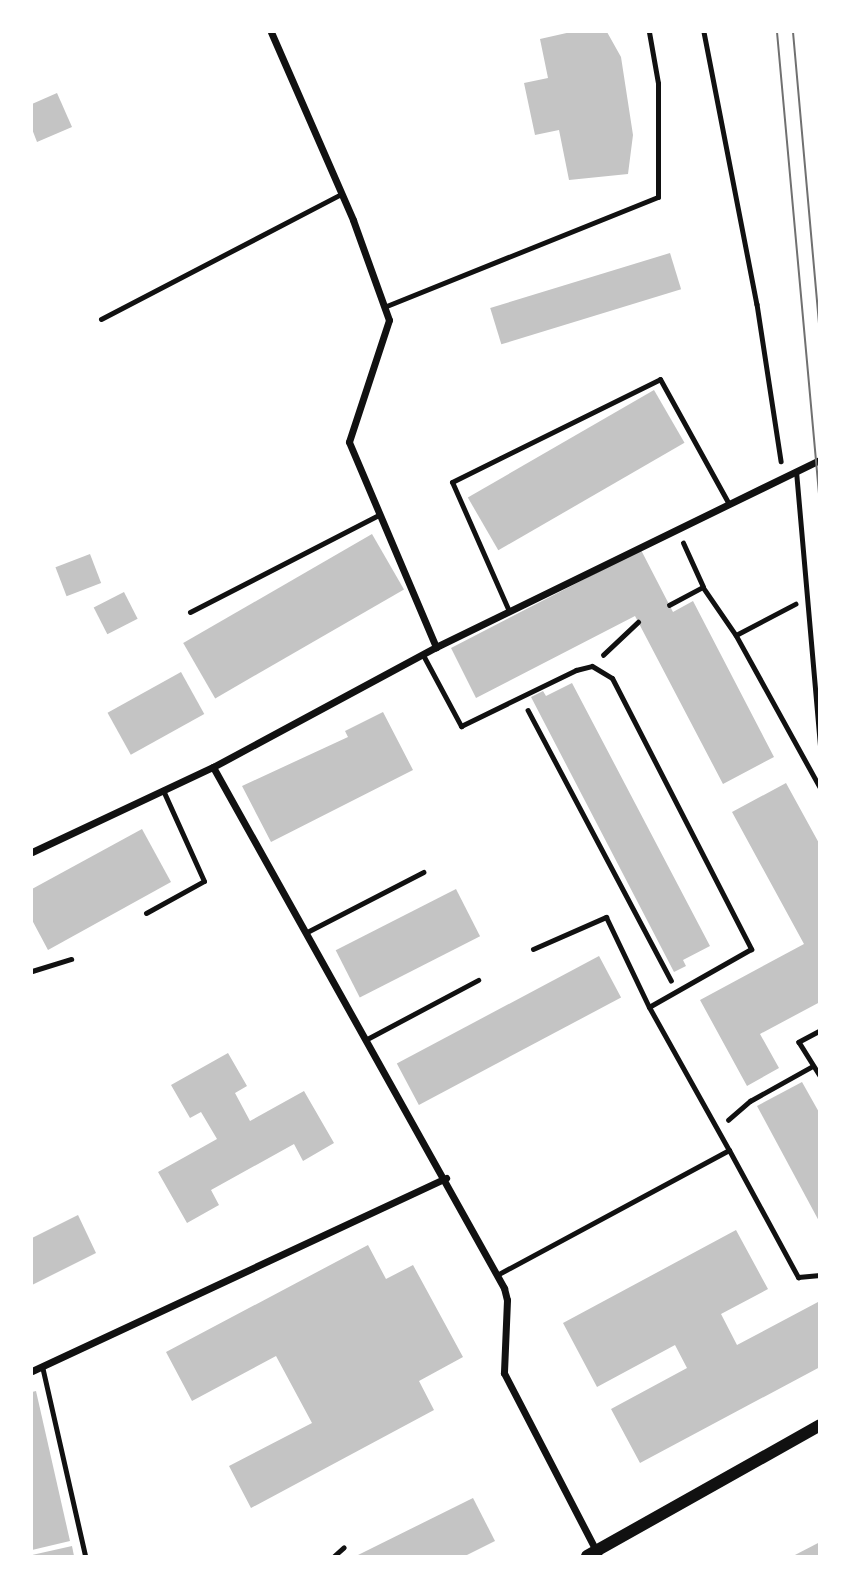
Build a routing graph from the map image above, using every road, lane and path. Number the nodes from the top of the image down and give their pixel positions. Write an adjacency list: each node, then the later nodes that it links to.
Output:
1 (271, 32): 4 (street)
2 (649, 32): 5 (lane)
3 (704, 32): 9 (path)
4 (341, 194): 5 (street); 6 (lane)
5 (384, 307): 11 (street)
6 (101, 319)
7 (820, 460): 8 (street)
8 (796, 471): 10 (street); 14 (lane)
9 (784, 475)
10 (729, 504): 12 (street); 16 (lane)
11 (379, 515): 17 (lane); 20 (street)
12 (676, 530): 13 (path); 16 (street)
13 (703, 587): 15 (path); 19 (path)
14 (804, 600): 19 (path); 24 (lane)
15 (669, 605)
16 (509, 611): 20 (street)
17 (190, 612)
18 (638, 622): 22 (path)
19 (736, 635): 26 (path)
20 (436, 647): 21 (street)
21 (424, 655): 23 (lane); 25 (street)
22 (592, 666): 23 (lane); 36 (lane)
23 (521, 697): 36 (path)
24 (820, 747)
25 (213, 767): 27 (street); 31 (street)
26 (820, 787)
27 (163, 790): 28 (street); 30 (lane)
28 (32, 852)
29 (423, 872): 31 (lane)
30 (146, 913)
31 (307, 932): 39 (street)
32 (533, 949): 37 (lane)
33 (71, 959): 34 (lane)
34 (32, 971)
35 (478, 980): 39 (lane)
36 (677, 991): 37 (lane)
37 (649, 1007): 42 (lane)
38 (820, 1031): 40 (path)
39 (367, 1039): 44 (street)
40 (811, 1067): 41 (path); 42 (path)
41 (820, 1076)
42 (719, 1127): 43 (lane)
43 (729, 1150): 45 (lane); 46 (lane)
44 (446, 1178): 45 (street); 47 (street)
45 (497, 1275): 51 (street)
46 (820, 1275)
47 (43, 1366): 48 (street); 52 (lane)
48 (32, 1371)
49 (820, 1425): 51 (street)
50 (344, 1547): 53 (lane)
51 (594, 1555)
52 (85, 1556)
53 (334, 1556)

